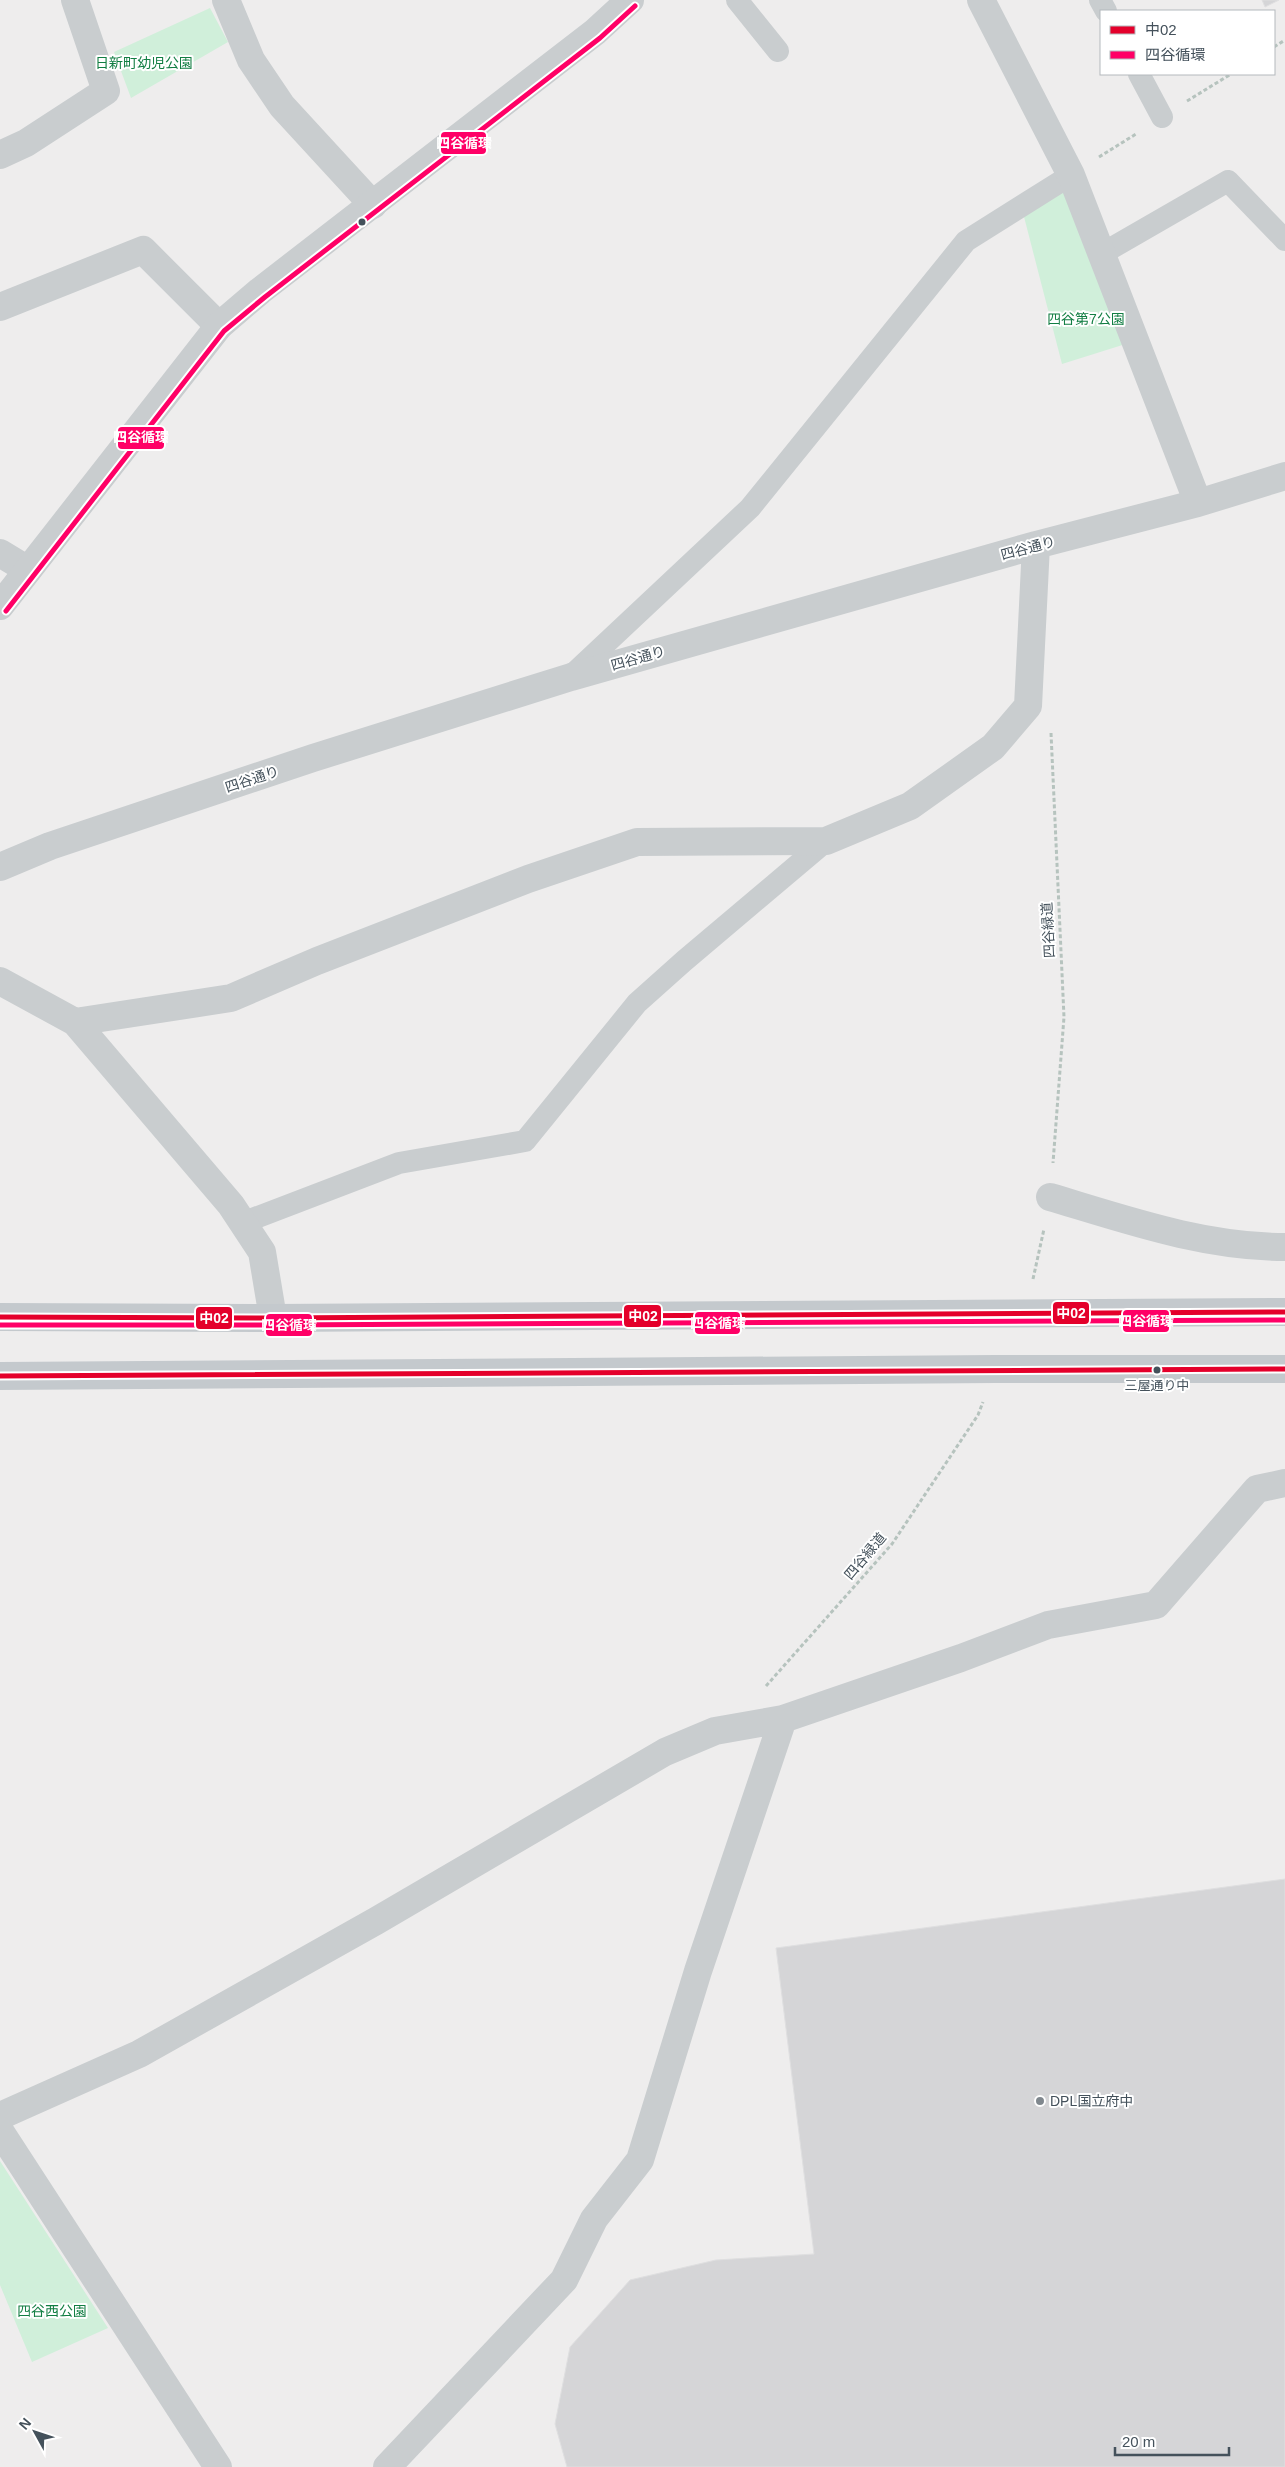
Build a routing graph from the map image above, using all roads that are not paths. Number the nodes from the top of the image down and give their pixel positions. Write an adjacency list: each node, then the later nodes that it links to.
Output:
1 (75, 0): 9 (street)
2 (226, 0): 11 (street)
3 (630, 0): 11 (street)
4 (738, 0): 6 (lane)
5 (981, 0): 10 (street)
6 (778, 51)
7 (1141, 75): 8 (lane)
8 (1162, 117)
9 (0, 155)
10 (1071, 175): 13 (street); 22 (lane)
11 (373, 205): 15 (street)
12 (1285, 240): 13 (lane)
13 (1103, 253): 17 (street)
14 (0, 307): 15 (street)
15 (219, 326): 20 (street)
16 (1285, 476): 17 (street, 四谷通り)
17 (1198, 503): 18 (street, 四谷通り)
18 (1036, 545): 22 (street, 四谷通り); 23 (street)
19 (0, 552): 20 (street)
20 (28, 570): 21 (street)
21 (0, 606)
22 (571, 677): 24 (street, 四谷通り)
23 (826, 841): 26 (street); 28 (lane)
24 (0, 867)
25 (0, 981): 26 (street)
26 (75, 1022): 28 (street)
27 (1050, 1197): 29 (street)
28 (242, 1223): 32 (street)
29 (1285, 1247)
30 (1285, 1312): 32 (main road)
31 (0, 1317): 32 (main road)
32 (273, 1318)
33 (1285, 1369): 34 (main road)
34 (0, 1376)
35 (1285, 1483): 36 (street)
36 (783, 1719): 37 (street); 40 (street)
37 (0, 2116)
38 (0, 2131): 39 (street)
39 (218, 2467)
40 (388, 2467)

